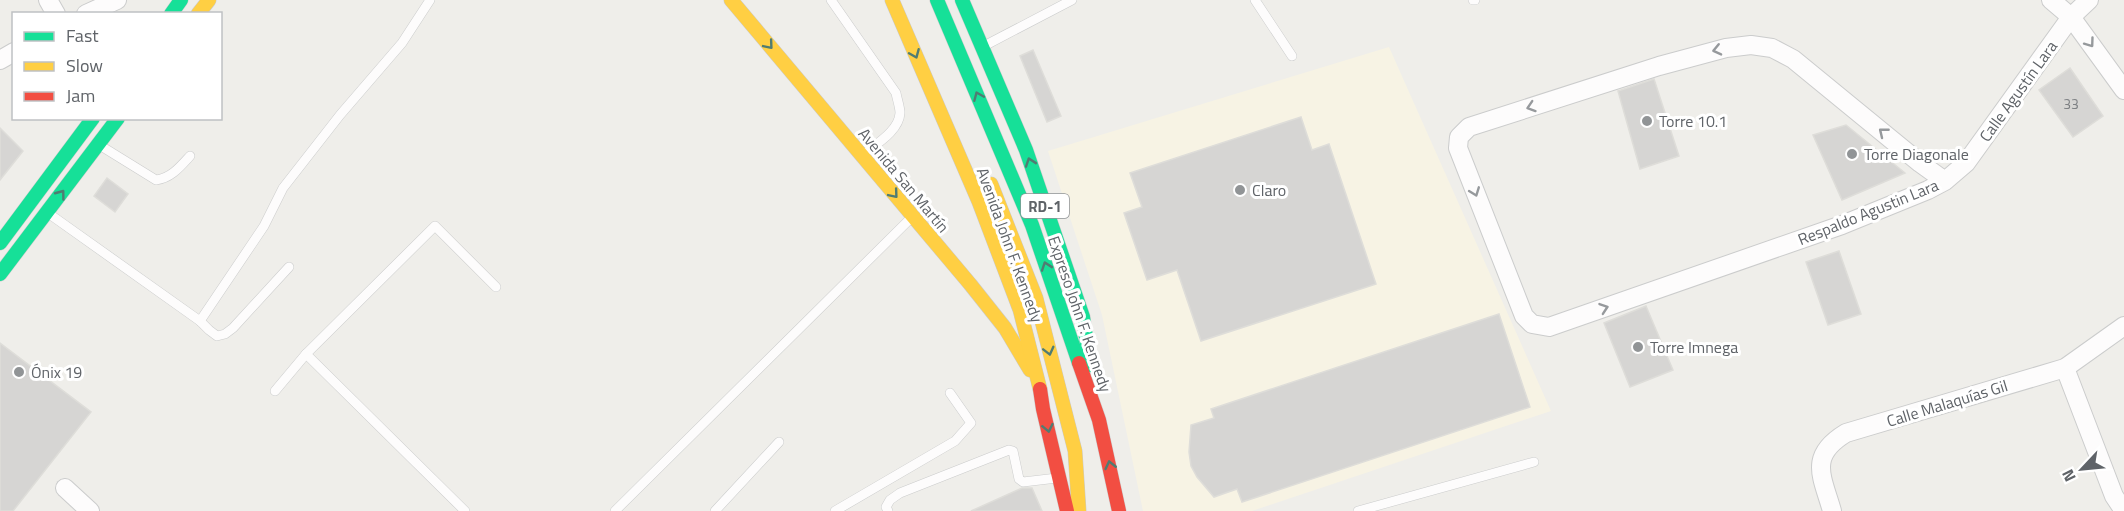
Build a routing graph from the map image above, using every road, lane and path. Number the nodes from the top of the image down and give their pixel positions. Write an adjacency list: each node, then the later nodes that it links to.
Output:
1 (117, 0): 13 (street)
2 (209, 0): 14 (main road)
3 (430, 0): 33 (lane)
4 (731, 0): 22 (main road, Avenida San Martín, one-way to 22)
5 (831, 0): 22 (lane)
6 (892, 0): 37 (main road, Avenida John F. Kennedy, one-way to 37)
7 (937, 0): 40 (main road, Expreso John F. Kennedy / RD-1, one-way to 7)
8 (962, 0): 16 (main road, RD-1)
9 (1072, 0): 16 (lane)
10 (1255, 0): 17 (lane)
11 (2051, 0): 15 (street)
12 (2089, 0): 15 (street, Calle Agustín Lara)
13 (90, 12)
14 (200, 12)
15 (2071, 17): 18 (street, one-way to 18); 25 (street, Calle Agustín Lara)
16 (982, 47): 40 (main road, RD-1, one-way to 16)
17 (1292, 56)
18 (2124, 90)
19 (91, 120): 28 (main road)
20 (117, 120): 21 (main road)
21 (99, 144): 23 (lane); 26 (main road, one-way to 21)
22 (862, 155): 27 (main road, Avenida San Martín, one-way to 27)
23 (190, 156)
24 (984, 167): 52 (main road, RD-1, one-way to 52)
25 (1946, 181): 25 (street, Respaldo Agustin Lara, one-way to 25)
26 (47, 212): 29 (main road); 33 (lane)
27 (913, 216): 37 (main road, Avenida San Martín); 47 (lane)
28 (1, 239): 29 (street)
29 (16, 254): 31 (main road)
30 (289, 267): 33 (lane)
31 (0, 274)
32 (496, 287): 35 (lane)
33 (200, 321)
34 (2124, 326): 36 (street, Calle Malaquías Gil)
35 (306, 354): 38 (lane); 46 (lane)
36 (2065, 368): 55 (street, Calle Malaquías Gil); 56 (street)
37 (1040, 388): 43 (main road, Avenida John F. Kennedy, one-way to 43)
38 (275, 391)
39 (950, 393): 49 (lane)
40 (1100, 420): 53 (main road, Expreso John F. Kennedy / RD-1, one-way to 40)
41 (779, 442): 48 (lane)
42 (1534, 462): 54 (lane)
43 (1058, 477): 50 (lane); 51 (main road, Avenida John F. Kennedy)
44 (65, 488): 45 (street)
45 (90, 511)
46 (465, 511)
47 (615, 511)
48 (715, 511)
49 (835, 511)
50 (888, 511)
51 (1067, 511)
52 (1079, 511)
53 (1119, 511)
54 (1358, 511)
55 (1832, 511)
56 (2124, 511)

